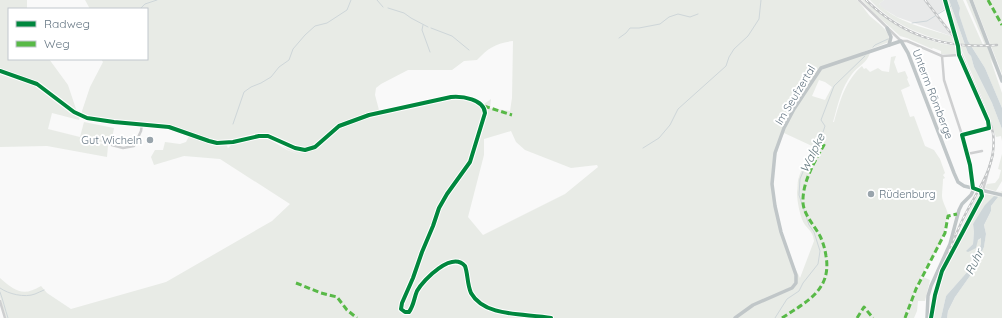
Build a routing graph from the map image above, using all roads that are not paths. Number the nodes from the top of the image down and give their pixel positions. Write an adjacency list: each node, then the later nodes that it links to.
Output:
1 (859, 0): 3 (street, Unterm Römberge)
2 (971, 0): 12 (main road)
3 (887, 28): 5 (street, Unterm Römberge); 7 (main road)
4 (953, 31): 10 (street)
5 (901, 41): 6 (street); 7 (main road, Im Seufzertal); 8 (main road, Unterm Römberge)
6 (912, 44): 8 (street); 9 (street)
7 (889, 45): 25 (main road, Im Seufzertal)
8 (906, 49): 19 (main road, Unterm Römberge)
9 (942, 56): 10 (street); 14 (street)
10 (959, 56): 14 (street)
11 (0, 71): 13 (street)
12 (1002, 81)
13 (142, 124): 15 (street); 24 (street)
14 (962, 135): 17 (street)
15 (108, 144)
16 (982, 151): 17 (street)
17 (967, 154): 19 (street)
18 (993, 154): 20 (street)
19 (973, 189): 20 (main road, Unterm Römberge); 26 (main road)
20 (984, 191): 21 (main road, Unterm Römberge)
21 (1002, 195)
22 (0, 301): 23 (street)
23 (5, 318)
24 (551, 318)
25 (735, 318)
26 (927, 318)

